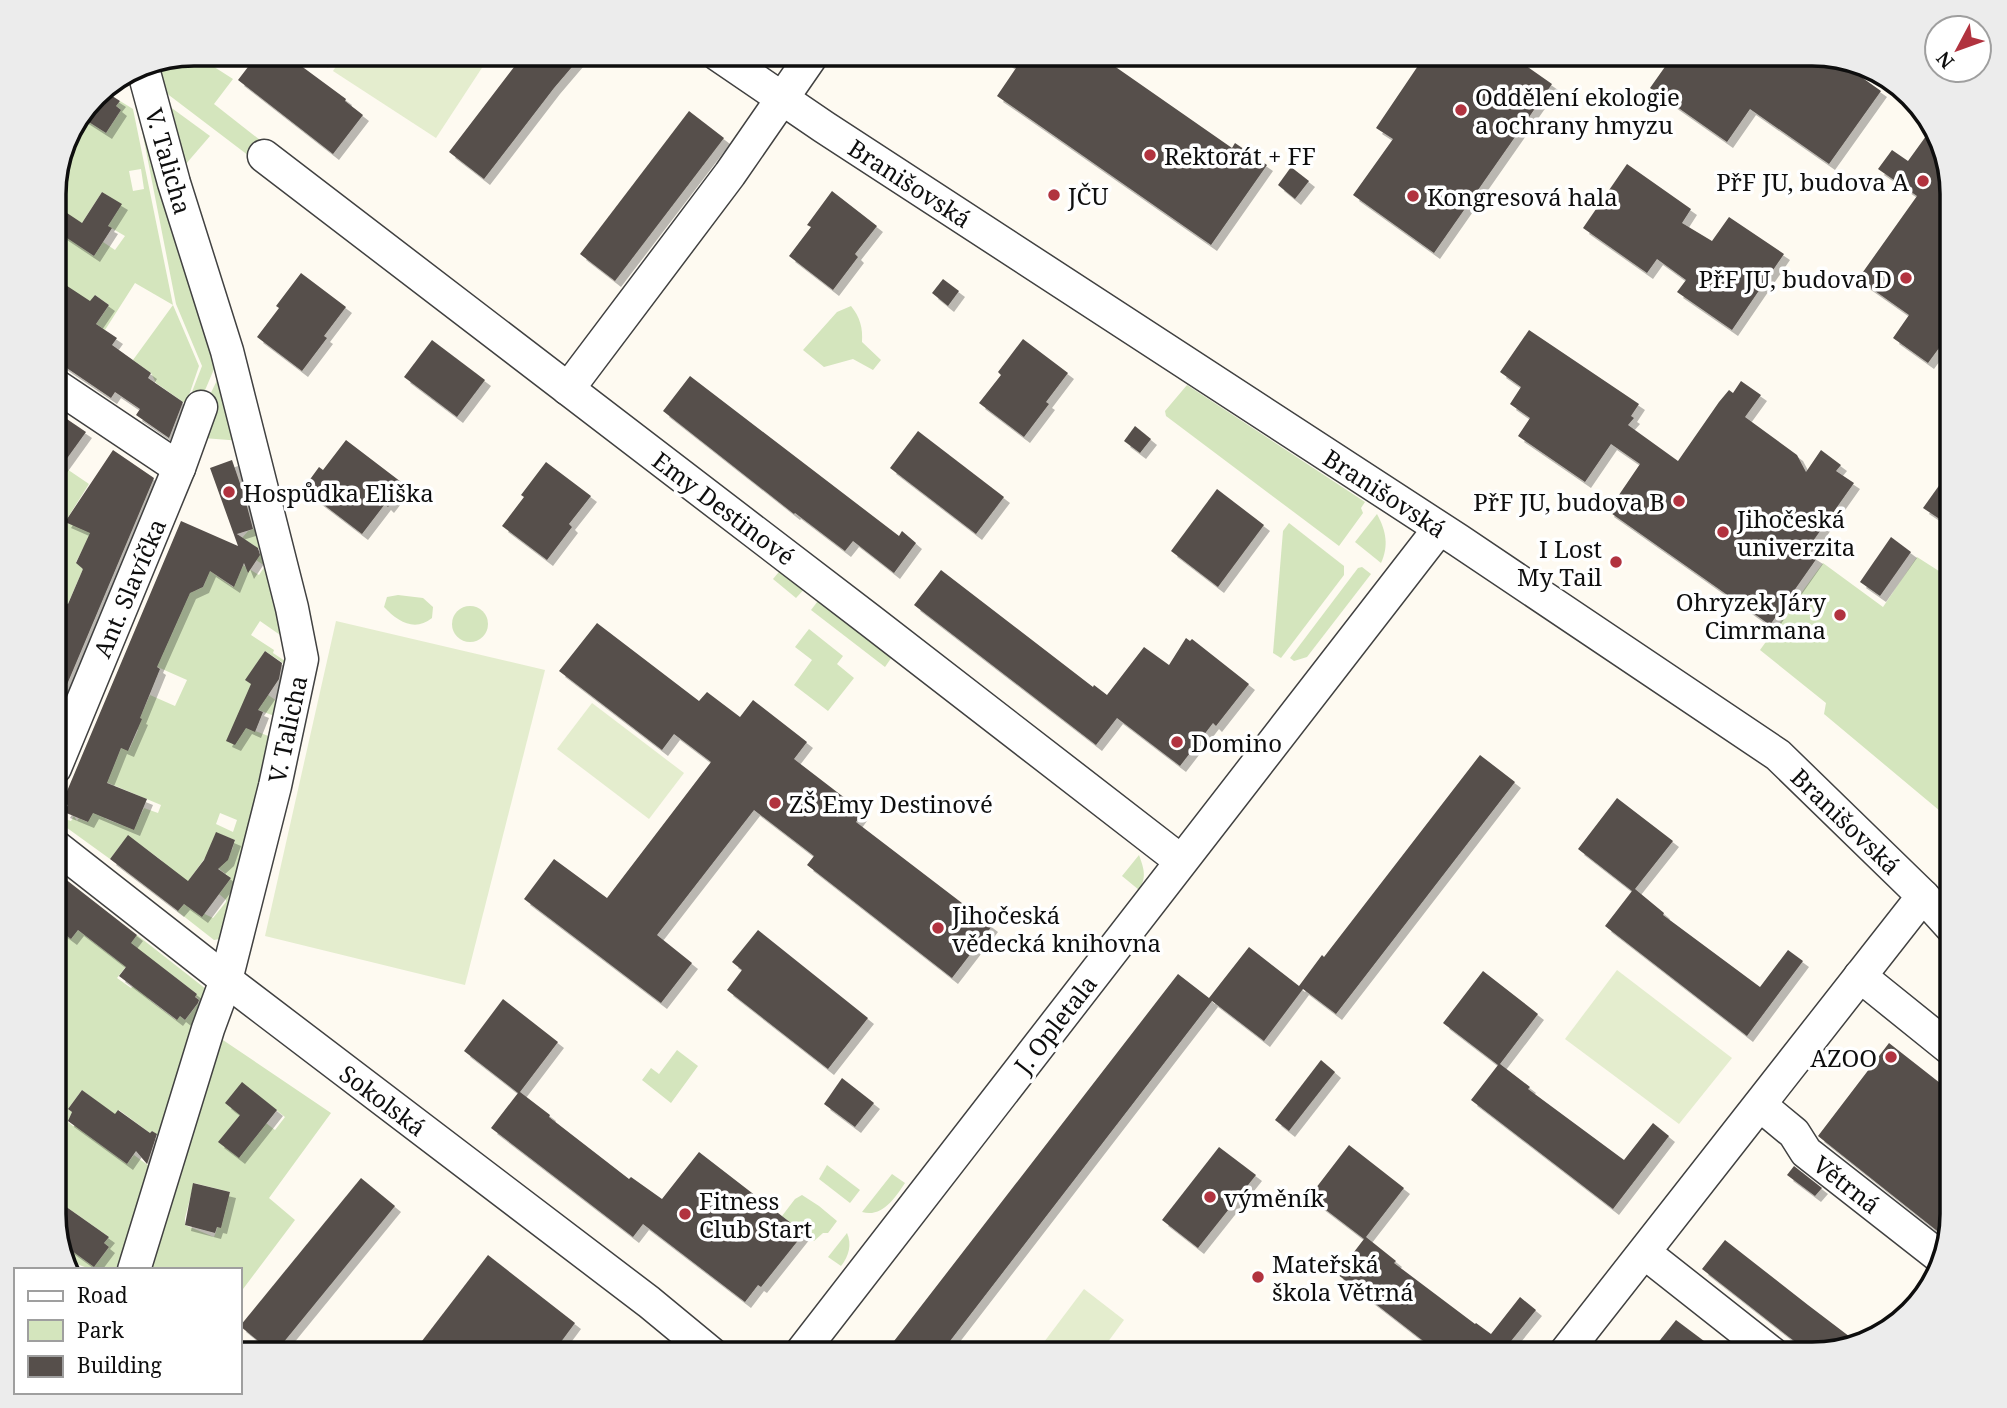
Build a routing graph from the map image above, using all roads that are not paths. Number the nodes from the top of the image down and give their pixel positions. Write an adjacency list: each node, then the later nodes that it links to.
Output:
1 (735, 66): 4 (street, Branišovská)
2 (805, 66): 4 (street)
3 (145, 76): 17 (street, V. Talicha)
4 (783, 99): 6 (street); 10 (street, Branišovská)
5 (264, 156): 6 (street, Emy Destinové)
6 (568, 389): 13 (street, Emy Destinové)
7 (67, 392): 9 (street)
8 (201, 407): 9 (street, Ant. Slavíčka)
9 (179, 468): 11 (street, Ant. Slavíčka)
10 (1439, 529): 13 (street, J. Opletala); 14 (street, Branišovská)
11 (67, 739)
12 (67, 855): 17 (street, Sokolská)
13 (1181, 861): 24 (street, J. Opletala)
14 (1923, 895): 15 (street, Branišovská); 16 (street)
15 (1940, 914)
16 (1860, 976): 18 (street); 19 (street)
17 (226, 980): 22 (street, V. Talicha); 23 (street, Sokolská)
18 (1940, 1041)
19 (1760, 1105): 20 (street, Větrná); 21 (street)
20 (1935, 1253)
21 (1645, 1254): 25 (street); 26 (street)
22 (135, 1268)
23 (697, 1342)
24 (809, 1342)
25 (1574, 1342)
26 (1758, 1342)

